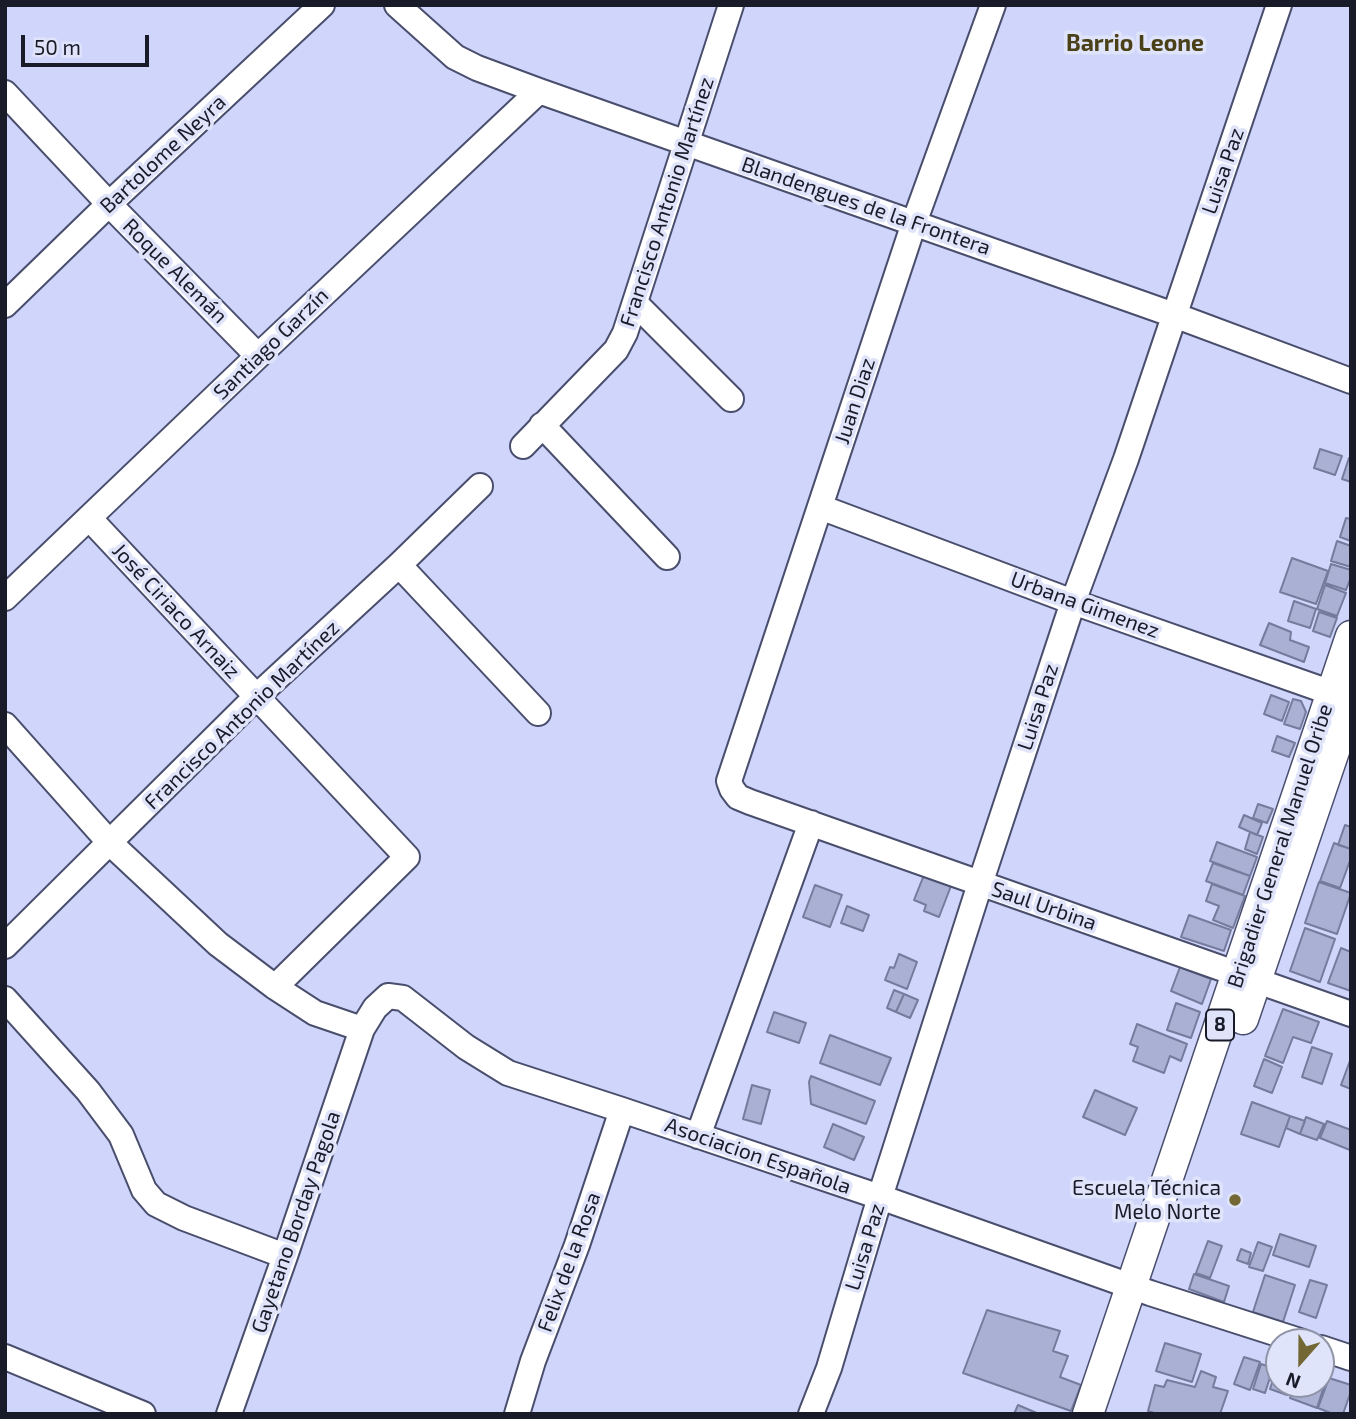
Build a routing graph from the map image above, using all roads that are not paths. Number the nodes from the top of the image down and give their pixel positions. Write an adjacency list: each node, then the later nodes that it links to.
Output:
1 (322, 5): 9 (street, Bartolome Neyra)
2 (397, 5): 6 (street, Blandengues de la Frontera)
3 (731, 5): 8 (street, Francisco Antonio Martínez)
4 (993, 5): 10 (street, Juan Diaz)
5 (1279, 5): 13 (street, Luisa Paz)
6 (539, 91): 8 (street, Blandengues de la Frontera); 14 (street, Santiago Garzín)
7 (5, 93): 9 (street, Roque Alemán)
8 (686, 142): 10 (street, Blandengues de la Frontera); 11 (street, Francisco Antonio Martínez)
9 (109, 205): 12 (street, Bartolome Neyra); 14 (street, Roque Alemán)
10 (914, 223): 13 (street, Blandengues de la Frontera); 20 (street, Juan Diaz)
11 (635, 303): 16 (street); 17 (street, Francisco Antonio Martínez)
12 (5, 305)
13 (1174, 316): 15 (street, Blandengues de la Frontera); 25 (street, Luisa Paz)
14 (258, 356): 21 (street, Santiago Garzín)
15 (1351, 381)
16 (731, 399)
17 (542, 425): 18 (street, Francisco Antonio Martínez); 22 (street)
18 (523, 446)
19 (480, 486): 23 (street, Francisco Antonio Martínez)
20 (820, 507): 25 (street, Urbana Gimenez); 31 (street, Juan Diaz)
21 (90, 519): 24 (street, Santiago Garzín); 27 (street, José Ciriaco Arnaiz)
22 (667, 557)
23 (398, 565): 27 (street, Francisco Antonio Martínez); 29 (street)
24 (9, 587)
25 (1073, 602): 28 (street, Urbana Gimenez); 34 (street, Luisa Paz)
26 (1350, 640): 28 (main road, Brigadier General Manuel Oribe / 8)
27 (256, 697): 33 (street, Francisco Antonio Martínez); 37 (street, José Ciriaco Arnaiz)
28 (1344, 698): 36 (main road, Brigadier General Manuel Oribe / 8)
29 (538, 713)
30 (5, 726): 33 (street)
31 (738, 797): 32 (street, Saul Urbina)
32 (811, 823): 34 (street, Saul Urbina); 42 (street)
33 (110, 843): 35 (street, Francisco Antonio Martínez); 37 (street)
34 (980, 884): 36 (street, Saul Urbina); 43 (street, Luisa Paz)
35 (5, 946)
36 (1247, 977): 39 (street, Saul Urbina); 45 (main road, Brigadier General Manuel Oribe / 8)
37 (275, 987): 40 (street)
38 (5, 999): 44 (street)
39 (1351, 1014)
40 (362, 1029): 41 (street, Asociacion Española); 44 (street, Gayetano Borday Pagola)
41 (622, 1110): 42 (street, Asociacion Española); 50 (street, Felix de la Rosa)
42 (698, 1136): 43 (street, Asociacion Española)
43 (880, 1198): 45 (street, Asociacion Española); 51 (street, Luisa Paz)
44 (285, 1256): 49 (street, Gayetano Borday Pagola)
45 (1141, 1289): 46 (street, Asociacion Española); 52 (main road, Brigadier General Manuel Oribe / 8); 53 (main road, Brigadier General Manuel Oribe / 8)
46 (1265, 1330)
47 (5, 1357): 48 (street)
48 (143, 1414)
49 (229, 1414)
50 (517, 1414)
51 (811, 1414)
52 (1088, 1414)
53 (1108, 1414)

